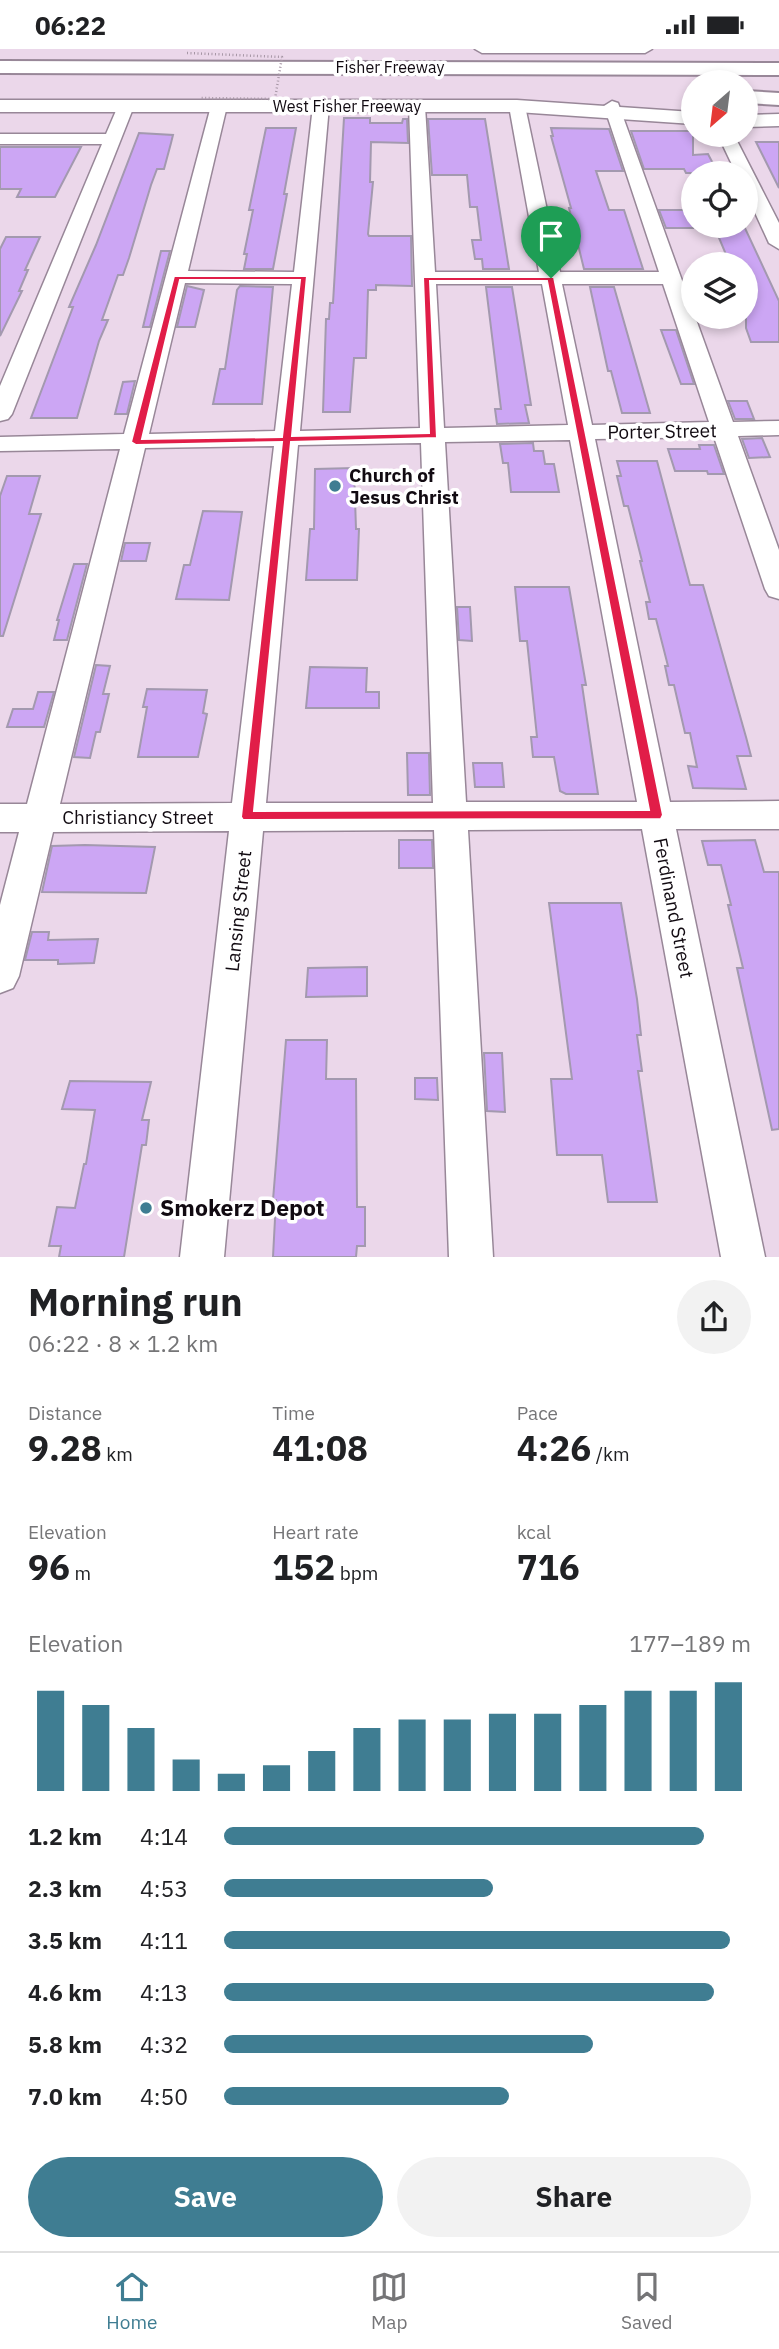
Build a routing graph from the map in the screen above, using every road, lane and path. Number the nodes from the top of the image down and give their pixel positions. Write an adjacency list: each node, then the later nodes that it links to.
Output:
1 (482, 49): 2 (street)
2 (506, 49): 3 (street)
3 (593, 49): 4 (street)
4 (645, 49)
5 (187, 53): 17 (path, bridge)
6 (0, 67): 7 (highway, Fisher Freeway)
7 (779, 68)
8 (0, 82): 9 (highway, Fisher Freeway)
9 (468, 84): 10 (highway, Fisher Freeway); 13 (highway)
10 (681, 84)
11 (758, 84): 12 (highway)
12 (779, 84)
13 (560, 88)
14 (758, 98): 15 (highway)
15 (779, 99)
16 (613, 100): 22 (main road, West Fisher Freeway); 23 (main road, West Fisher Freeway); 34 (street)
17 (210, 102): 19 (main road, West Fisher Freeway); 20 (main road, West Fisher Freeway); 30 (street)
18 (0, 106): 19 (main road, West Fisher Freeway)
19 (126, 106): 27 (street)
20 (321, 106): 21 (main road, West Fisher Freeway); 31 (street, Lansing Street)
21 (417, 106): 22 (main road, West Fisher Freeway); 32 (street)
22 (517, 106): 33 (street, Ferdinand Street)
23 (681, 115)
24 (779, 120): 25 (main road)
25 (758, 121)
26 (0, 139): 27 (street)
27 (113, 139): 35 (street)
28 (758, 200): 29 (street)
29 (779, 243)
30 (177, 277): 31 (street); 41 (street)
31 (304, 278): 40 (street, Lansing Street)
32 (426, 278): 33 (street); 39 (street)
33 (551, 278): 34 (street); 38 (street, Ferdinand Street)
34 (672, 278): 37 (street)
35 (0, 414)
36 (779, 428): 37 (street, Porter Street)
37 (724, 430): 38 (street, Porter Street); 43 (street)
38 (580, 433): 39 (street, Porter Street); 44 (street, Ferdinand Street)
39 (434, 436): 40 (street, Porter Street); 46 (street)
40 (287, 439): 41 (street, Porter Street); 48 (street, Lansing Street)
41 (136, 442): 42 (street, Porter Street); 47 (street)
42 (0, 444)
43 (779, 589)
44 (656, 815): 45 (street, Christiancy Street); 46 (street, Christiancy Street); 53 (street, Ferdinand Street)
45 (779, 815)
46 (451, 816): 48 (street, Christiancy Street); 52 (street)
47 (40, 817): 48 (street, Christiancy Street); 49 (street, Christiancy Street); 50 (street)
48 (247, 817): 51 (street, Lansing Street)
49 (0, 818)
50 (0, 976)
51 (202, 1257)
52 (471, 1257)
53 (743, 1257)

